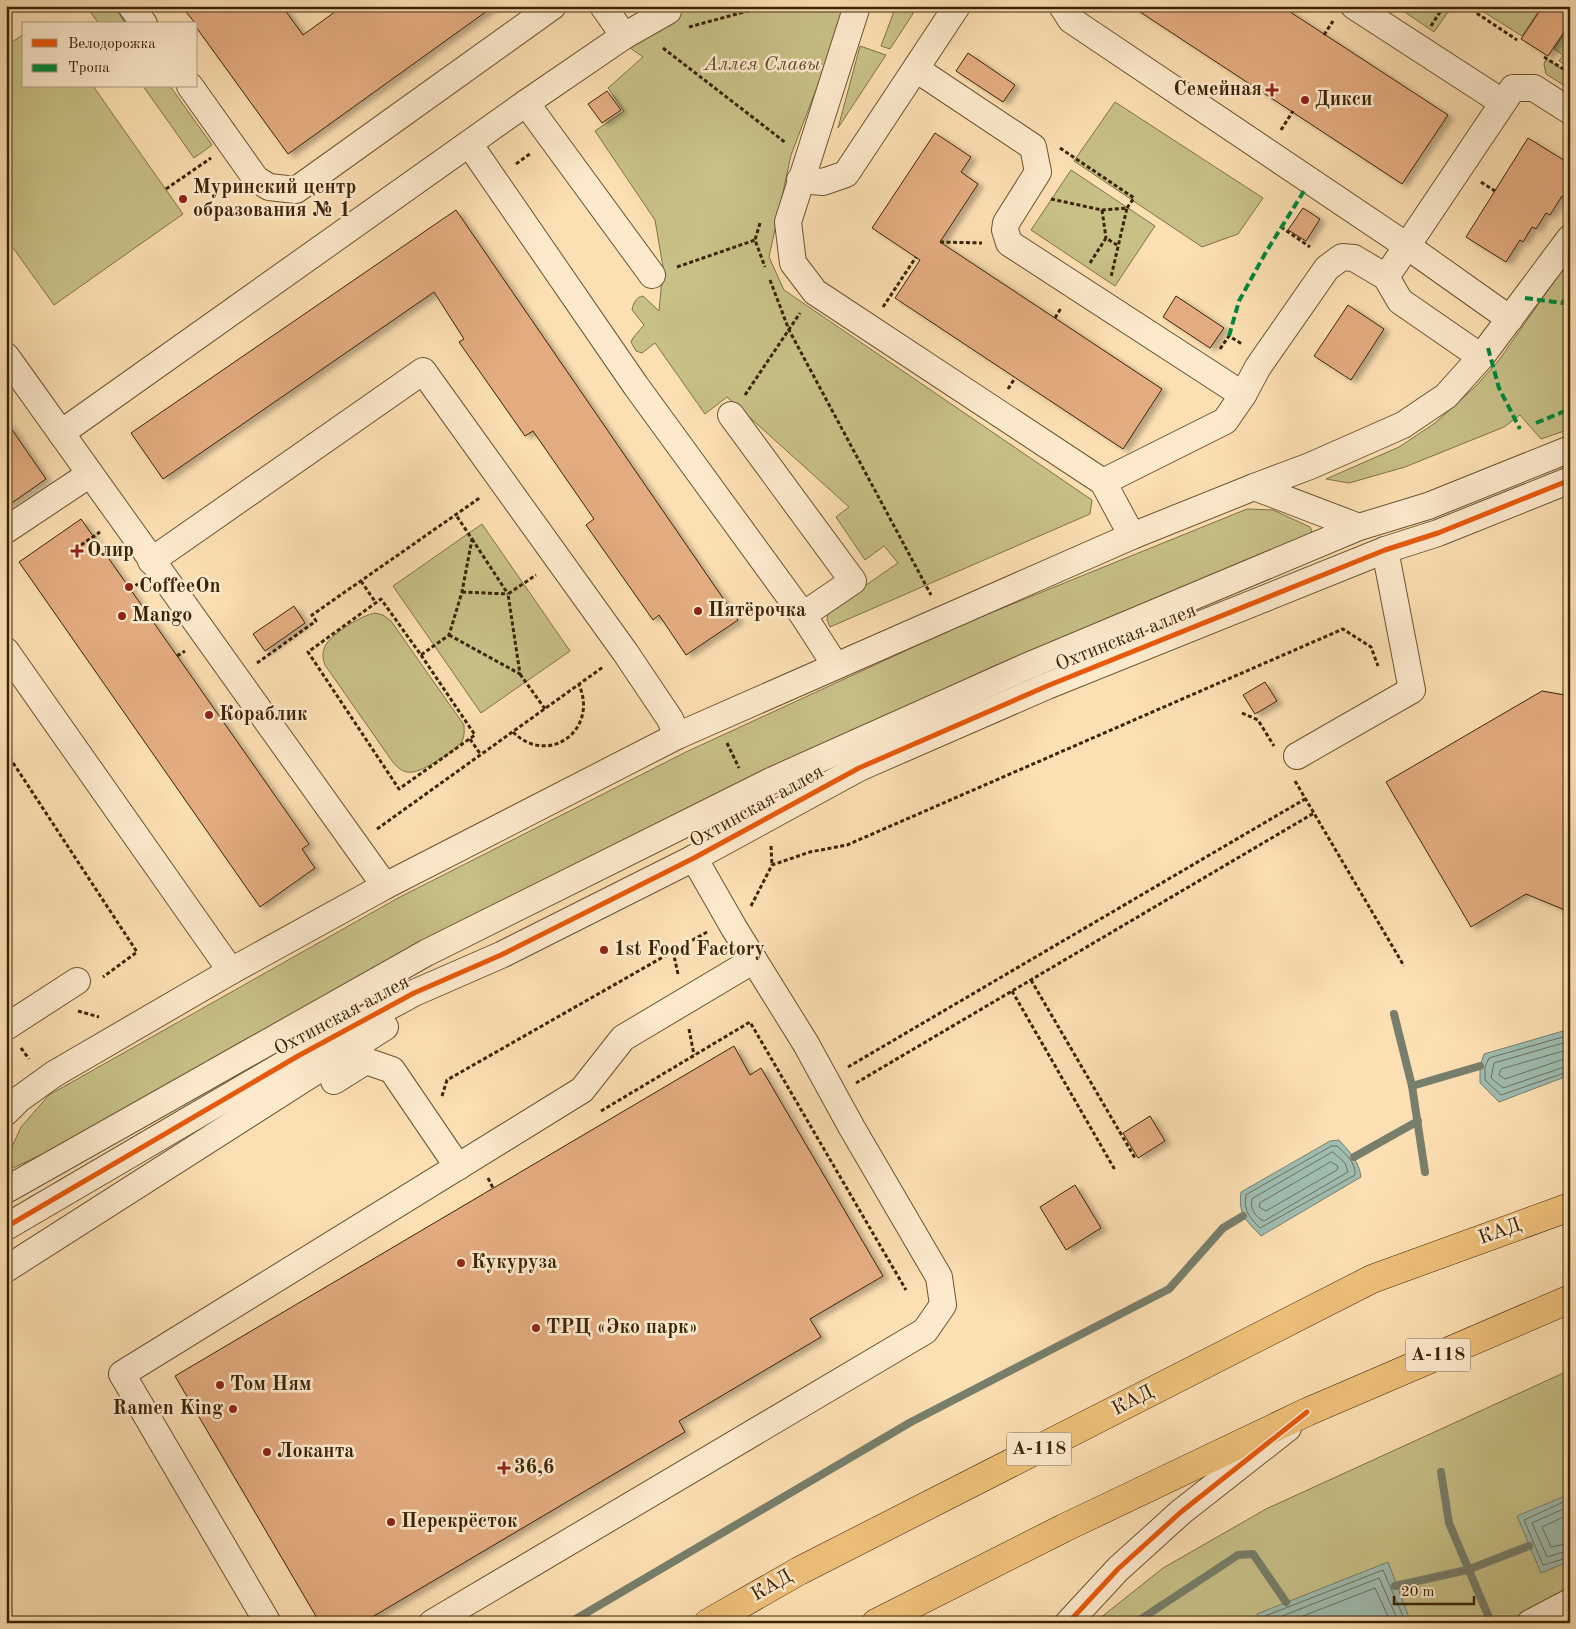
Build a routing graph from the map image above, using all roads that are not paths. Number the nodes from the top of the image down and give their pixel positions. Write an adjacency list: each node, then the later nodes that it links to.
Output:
1 (131, 6): 9 (street)
2 (553, 6): 12 (street)
3 (603, 6): 10 (street)
4 (857, 6): 17 (street)
5 (957, 6): 11 (street)
6 (1062, 6): 19 (street)
7 (668, 10): 10 (street)
8 (1346, 10): 13 (street)
9 (143, 22)
10 (624, 36): 14 (street)
11 (916, 69): 17 (street); 25 (street)
12 (191, 88)
13 (1502, 102): 15 (street); 19 (street)
14 (526, 103): 16 (street); 20 (street)
15 (1570, 111)
16 (470, 145): 27 (street); 38 (street)
17 (800, 180): 30 (street)
18 (1570, 238): 22 (street)
19 (1407, 246): 21 (street); 22 (street)
20 (652, 275)
21 (1386, 277): 24 (street); 25 (street)
22 (1510, 319): 24 (street)
23 (6, 356): 27 (street)
24 (1481, 357): 32 (street)
25 (1243, 395): 30 (street)
26 (731, 415): 38 (street)
27 (61, 433): 29 (street)
28 (1562, 452): 33 (street, Охтинская аллея)
29 (90, 474): 34 (street); 37 (street)
30 (1103, 482): 35 (street)
31 (1563, 482): 36 (street, Охтинская аллея)
32 (1254, 486): 33 (street); 35 (street)
33 (1359, 527): 52 (street, Охтинская аллея)
34 (6, 530)
35 (1132, 536): 40 (street)
36 (1384, 550): 42 (street); 43 (street, Охтинская аллея)
37 (152, 561): 41 (street); 44 (street)
38 (803, 615): 40 (street)
39 (6, 651): 47 (street)
40 (835, 665): 41 (street)
41 (677, 736): 44 (street)
42 (1288, 761)
43 (694, 858): 45 (street, Охтинская аллея); 46 (street)
44 (385, 886): 47 (street)
45 (502, 955): 54 (street, Охтинская аллея); 55 (street)
46 (754, 960): 51 (street); 61 (street)
47 (231, 971): 50 (street)
48 (89, 979): 49 (street)
49 (6, 1027)
50 (6, 1112)
51 (458, 1167): 55 (street); 60 (street)
52 (6, 1190)
53 (1570, 1206): 62 (highway, КАД / А-118)
54 (6, 1228)
55 (43, 1246): 56 (street)
56 (6, 1269)
57 (1570, 1299): 58 (highway, А-118)
58 (1307, 1412): 63 (highway, А-118); 64 (street)
59 (1570, 1602): 65 (street)
60 (268, 1623)
61 (432, 1623)
62 (708, 1623)
63 (876, 1623)
64 (1068, 1623)
65 (1530, 1623)

